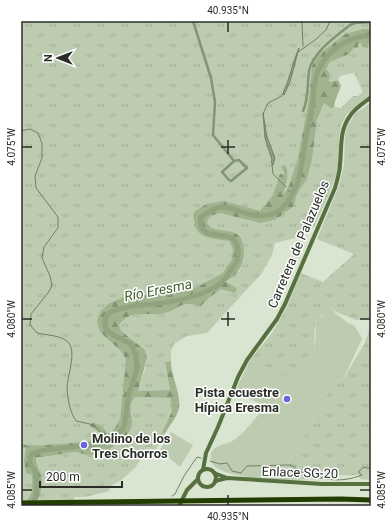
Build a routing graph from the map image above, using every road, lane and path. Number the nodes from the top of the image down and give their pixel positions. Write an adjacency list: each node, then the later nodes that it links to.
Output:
1 (193, 21): 5 (street)
2 (371, 22): 4 (street)
3 (371, 99): 6 (street, Carretera de Palazuelos)
4 (303, 111)
5 (234, 161): 5 (street)
6 (205, 461): 7 (street); 8 (street, Carretera de Palazuelos)
7 (209, 469): 8 (street); 9 (street)
8 (203, 470): 11 (street)
9 (214, 473): 10 (street, Enlace SG-20); 12 (street)
10 (227, 478): 12 (street, Enlace SG-20); 14 (street, Enlace SG-20)
11 (198, 479): 13 (street); 15 (street)
12 (215, 481): 13 (street)
13 (202, 484): 15 (street)
14 (371, 484)
15 (192, 486): 18 (street)
16 (371, 500): 17 (highway)
17 (21, 503)
18 (178, 506)

